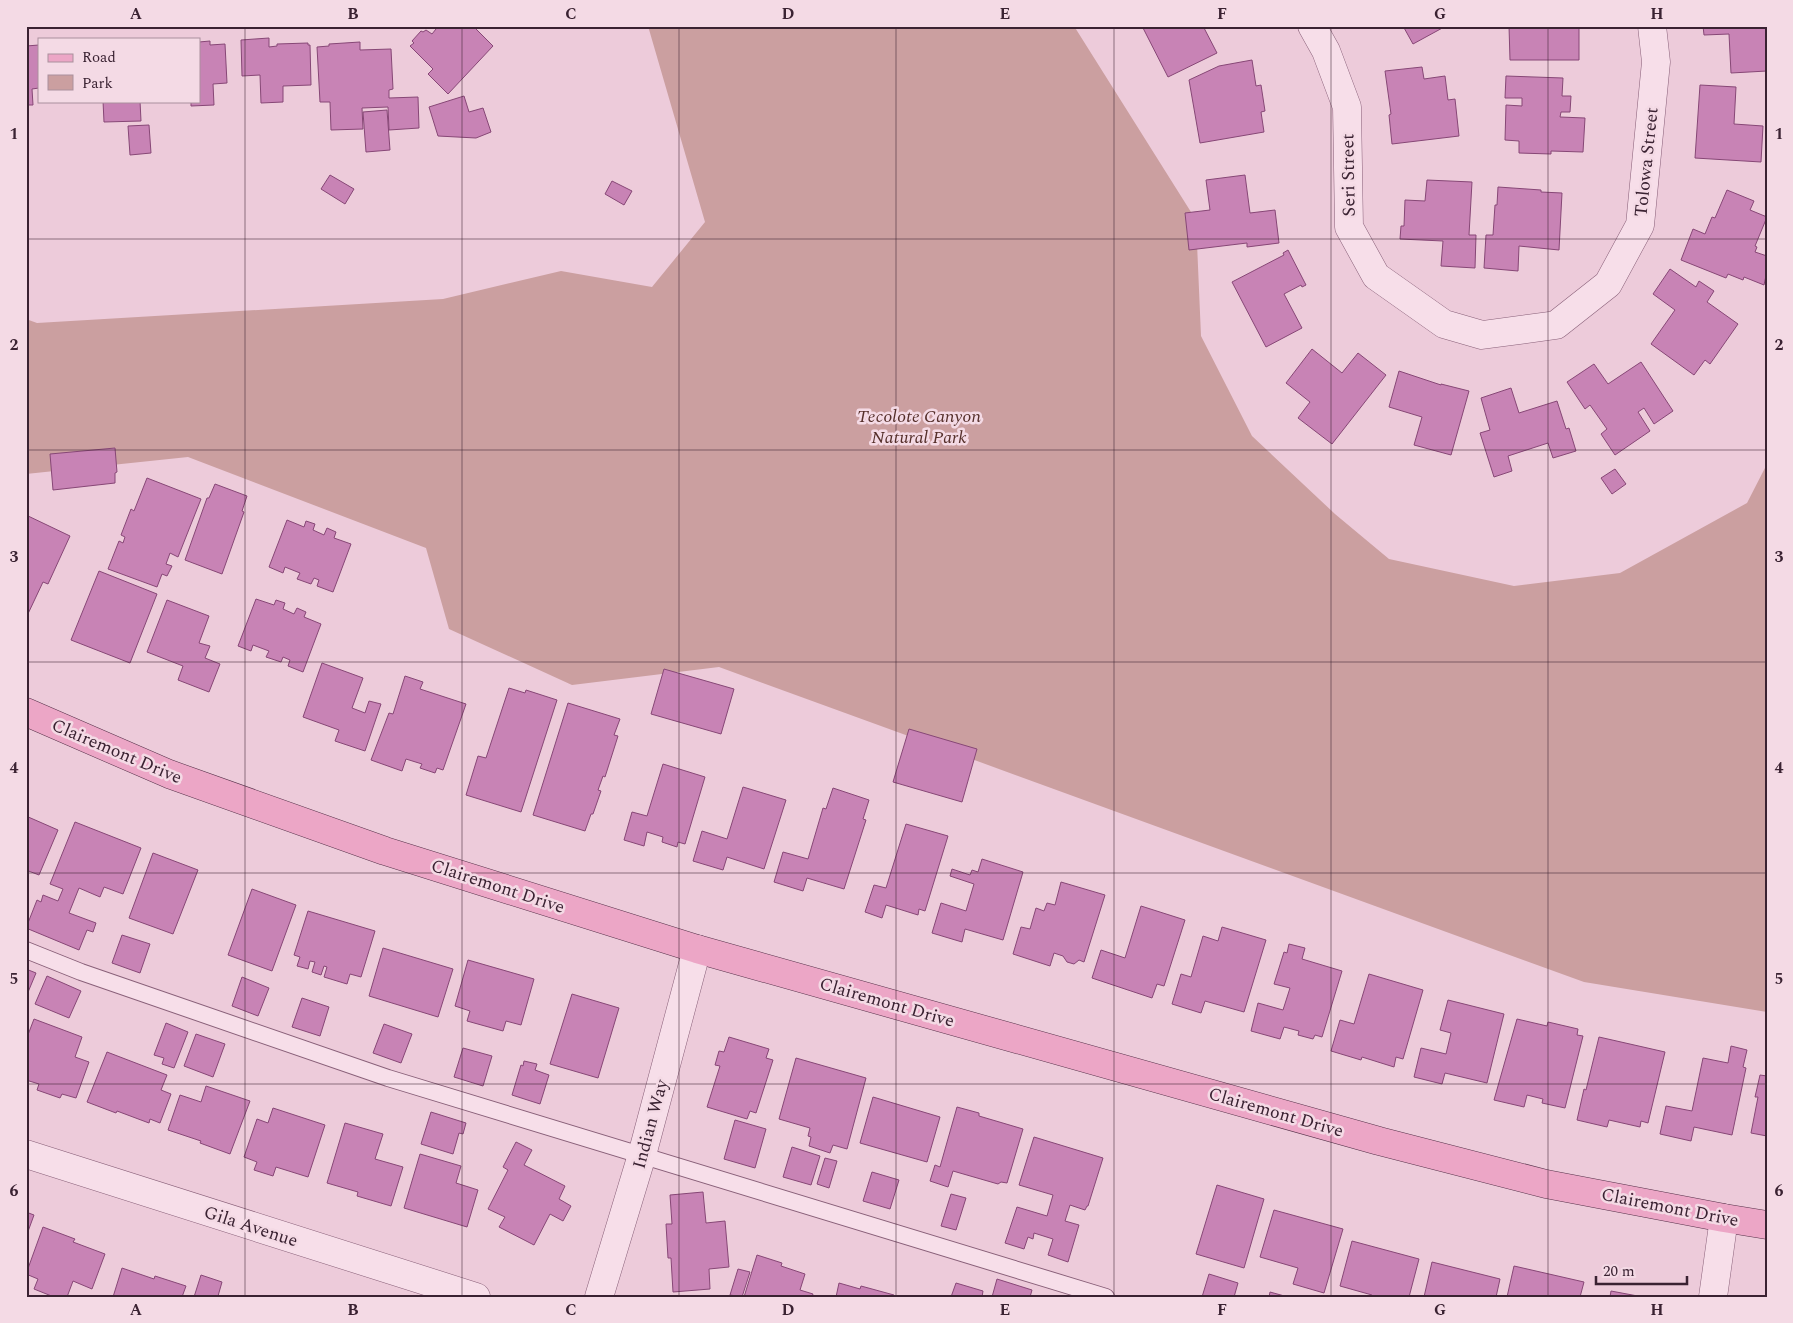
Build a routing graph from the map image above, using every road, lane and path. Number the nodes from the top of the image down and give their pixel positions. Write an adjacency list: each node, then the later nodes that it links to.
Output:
1 (1312, 26): 3 (street, Seri Street)
2 (1652, 26): 3 (street, Tolowa Street)
3 (1556, 325)
4 (26, 712): 5 (main road, Clairemont Drive)
5 (697, 949): 8 (street, Indian Way); 9 (main road, Clairemont Drive)
6 (26, 950): 8 (lane)
7 (26, 1154): 11 (street, Gila Avenue)
8 (642, 1155): 12 (street, Indian Way); 13 (lane)
9 (1724, 1218): 10 (main road, Clairemont Drive); 14 (street)
10 (1767, 1225)
11 (476, 1297)
12 (598, 1297)
13 (1106, 1297)
14 (1712, 1297)

